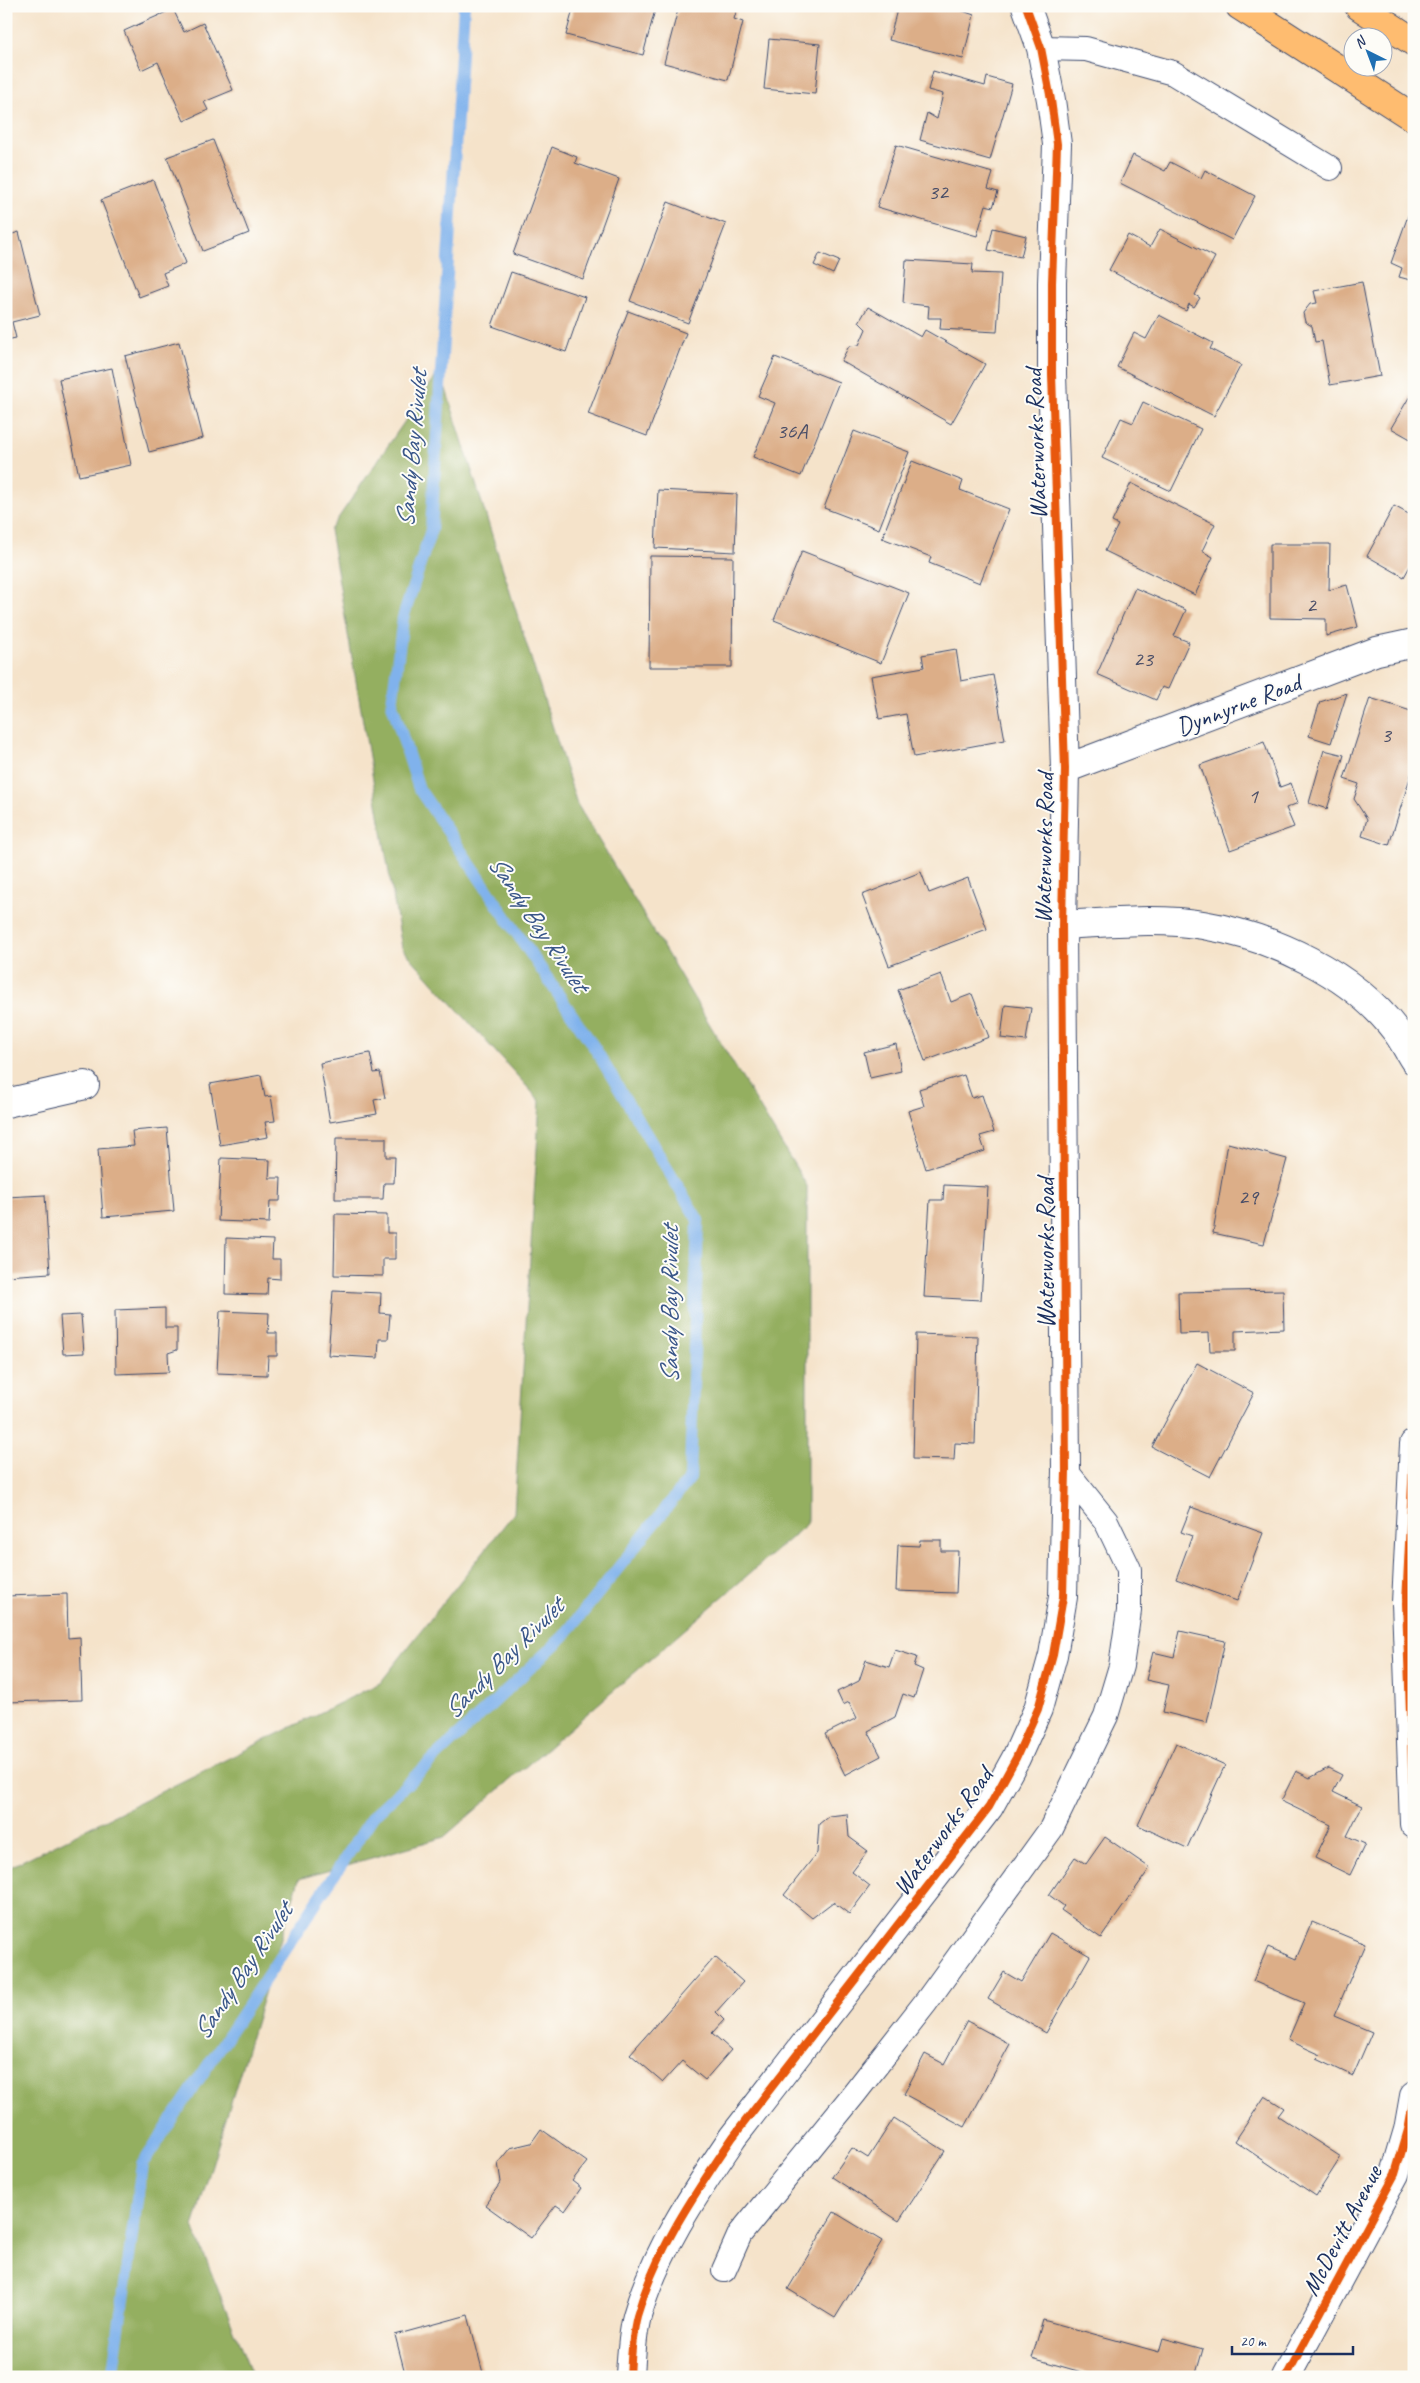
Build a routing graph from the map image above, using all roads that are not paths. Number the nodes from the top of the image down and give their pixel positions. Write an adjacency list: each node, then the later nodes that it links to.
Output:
1 (1026, 6): 5 (street, Waterworks Road)
2 (1240, 6): 6 (highway)
3 (1359, 6): 4 (highway)
4 (1414, 42)
5 (1041, 48): 7 (lane); 9 (street, Waterworks Road)
6 (1414, 118)
7 (1330, 168)
8 (1414, 643): 9 (street, Dynnyrne Road)
9 (1065, 770): 10 (street, Waterworks Road)
10 (1062, 925): 11 (street); 15 (street, Waterworks Road)
11 (1414, 1060)
12 (85, 1085): 13 (street)
13 (6, 1104)
14 (1414, 1444): 16 (street)
15 (1066, 1471): 18 (lane); 19 (street, Waterworks Road)
16 (1414, 1824)
17 (1414, 2096): 20 (street, McDevitt Avenue)
18 (724, 2270)
19 (630, 2377)
20 (1286, 2377)

